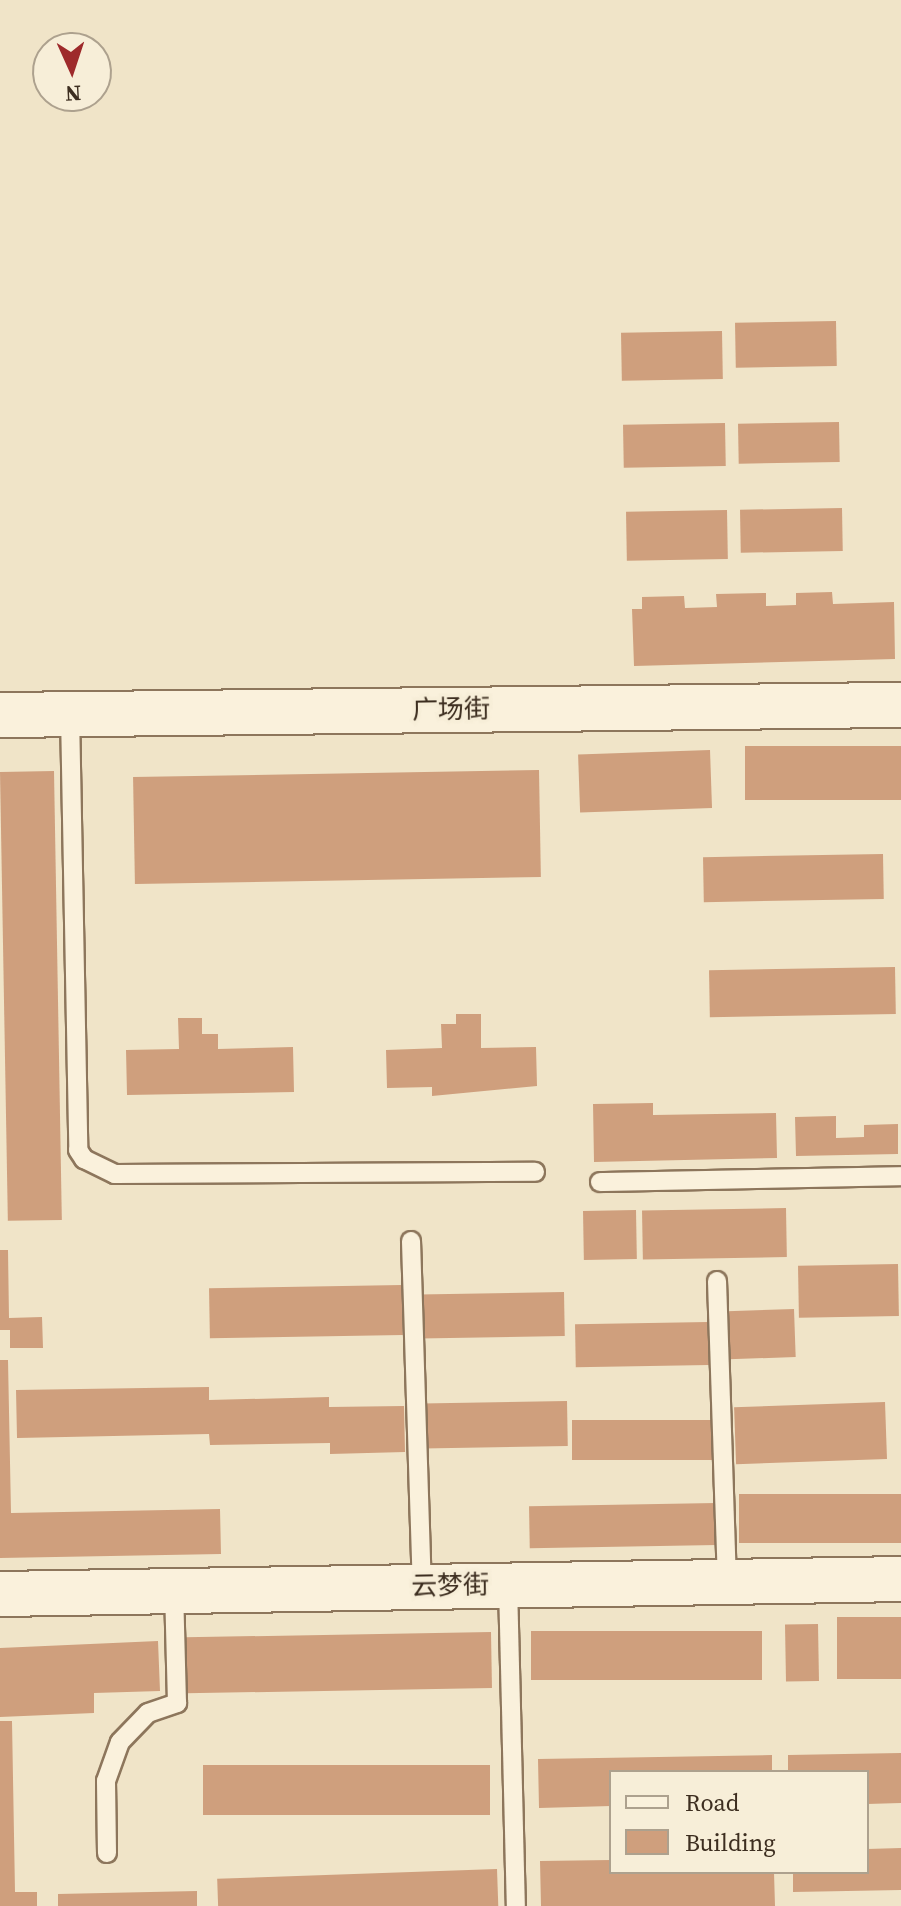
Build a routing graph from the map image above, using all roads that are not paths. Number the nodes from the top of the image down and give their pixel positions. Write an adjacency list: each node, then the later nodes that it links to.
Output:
1 (901, 705): 2 (street, 广场街)
2 (70, 714): 3 (street, 广场街); 4 (lane)
3 (0, 715)
4 (535, 1172)
5 (901, 1176): 6 (lane)
6 (600, 1182)
7 (411, 1241): 12 (lane)
8 (717, 1281): 10 (lane)
9 (901, 1579): 10 (street, 云梦街)
10 (727, 1581): 11 (street, 云梦街)
11 (508, 1585): 12 (street, 云梦街); 16 (lane)
12 (422, 1587): 13 (street, 云梦街)
13 (174, 1591): 14 (street, 云梦街); 15 (lane)
14 (0, 1594)
15 (107, 1853)
16 (516, 1906)

